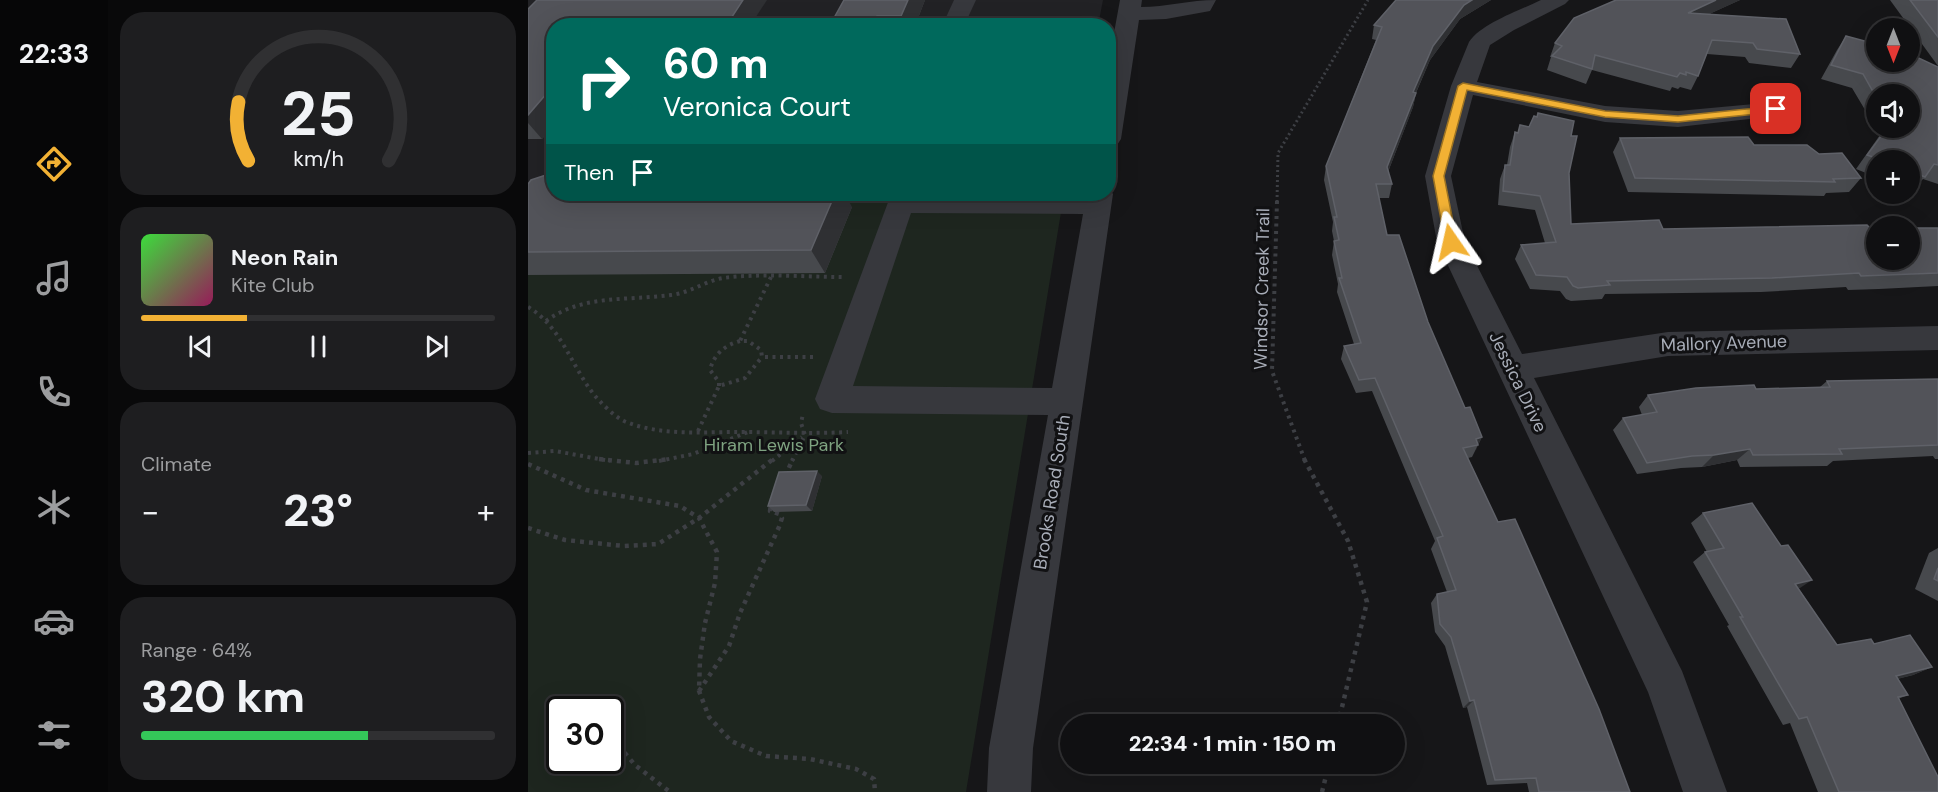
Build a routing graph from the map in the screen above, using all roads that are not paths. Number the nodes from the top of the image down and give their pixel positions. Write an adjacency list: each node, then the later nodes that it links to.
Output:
1 (965, 0): 5 (street)
2 (1205, 0): 4 (street)
3 (1558, 0): 6 (street, Jessica Drive)
4 (1130, 7): 7 (street)
5 (957, 18)
6 (1463, 86): 8 (street); 12 (street, Jessica Drive)
7 (1116, 91)
8 (1776, 109)
9 (896, 201): 13 (street)
10 (1099, 201): 13 (street, Brooks Road South)
11 (1938, 338): 12 (street, Mallory Avenue)
12 (1511, 369): 15 (street, Jessica Drive)
13 (1066, 402): 14 (street, Brooks Road South)
14 (1009, 792)
15 (1705, 792)

